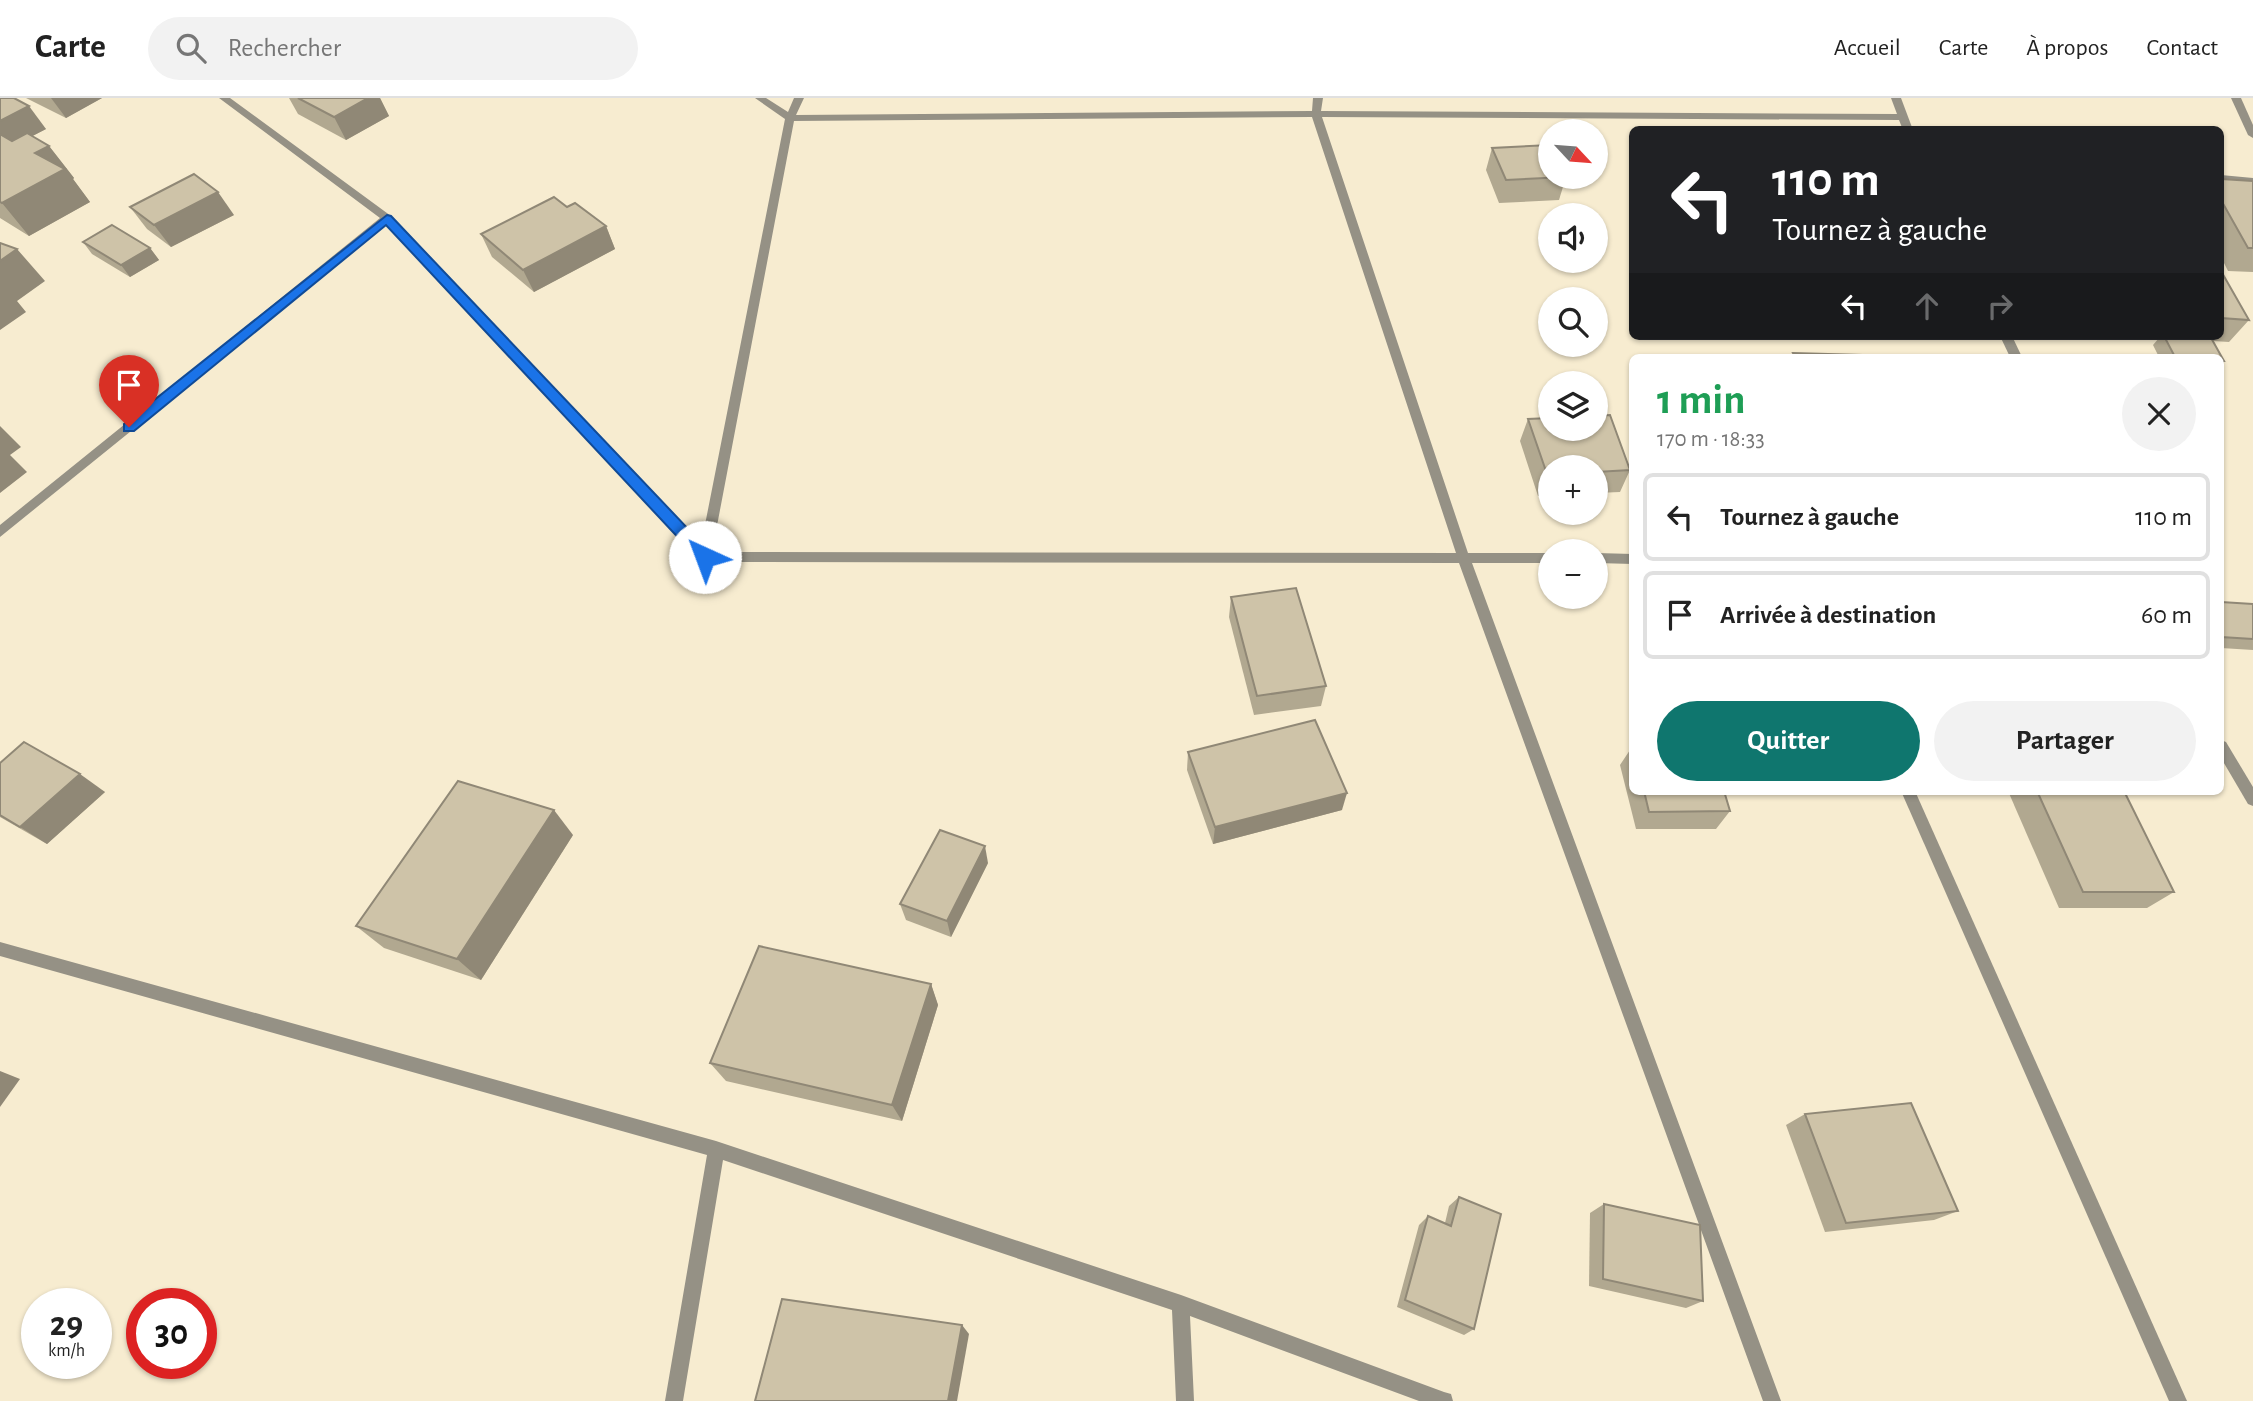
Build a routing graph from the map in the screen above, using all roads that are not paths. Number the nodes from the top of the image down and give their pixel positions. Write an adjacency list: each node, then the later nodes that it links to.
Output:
1 (224, 98): 14 (street)
2 (760, 98): 9 (street)
3 (799, 98): 9 (street)
4 (1318, 98): 7 (street)
5 (1896, 98): 8 (street)
6 (2236, 98): 11 (street)
7 (1315, 114): 8 (street); 9 (street); 16 (street)
8 (1903, 117): 10 (street)
9 (790, 118): 17 (street)
10 (1906, 126)
11 (2253, 135)
12 (2224, 178): 13 (street)
13 (2253, 181)
14 (387, 218): 15 (street); 17 (street)
15 (0, 532)
16 (1463, 556): 17 (street); 18 (street); 30 (street)
17 (705, 557)
18 (1538, 558)
19 (1608, 558): 20 (street)
20 (1629, 559)
21 (2224, 751): 23 (street)
22 (1910, 795): 31 (street)
23 (2253, 800)
24 (0, 949): 25 (street)
25 (716, 1149): 26 (street); 27 (street)
26 (1181, 1304): 28 (street); 29 (street)
27 (674, 1401)
28 (1185, 1401)
29 (1444, 1401)
30 (1772, 1401)
31 (2178, 1401)

